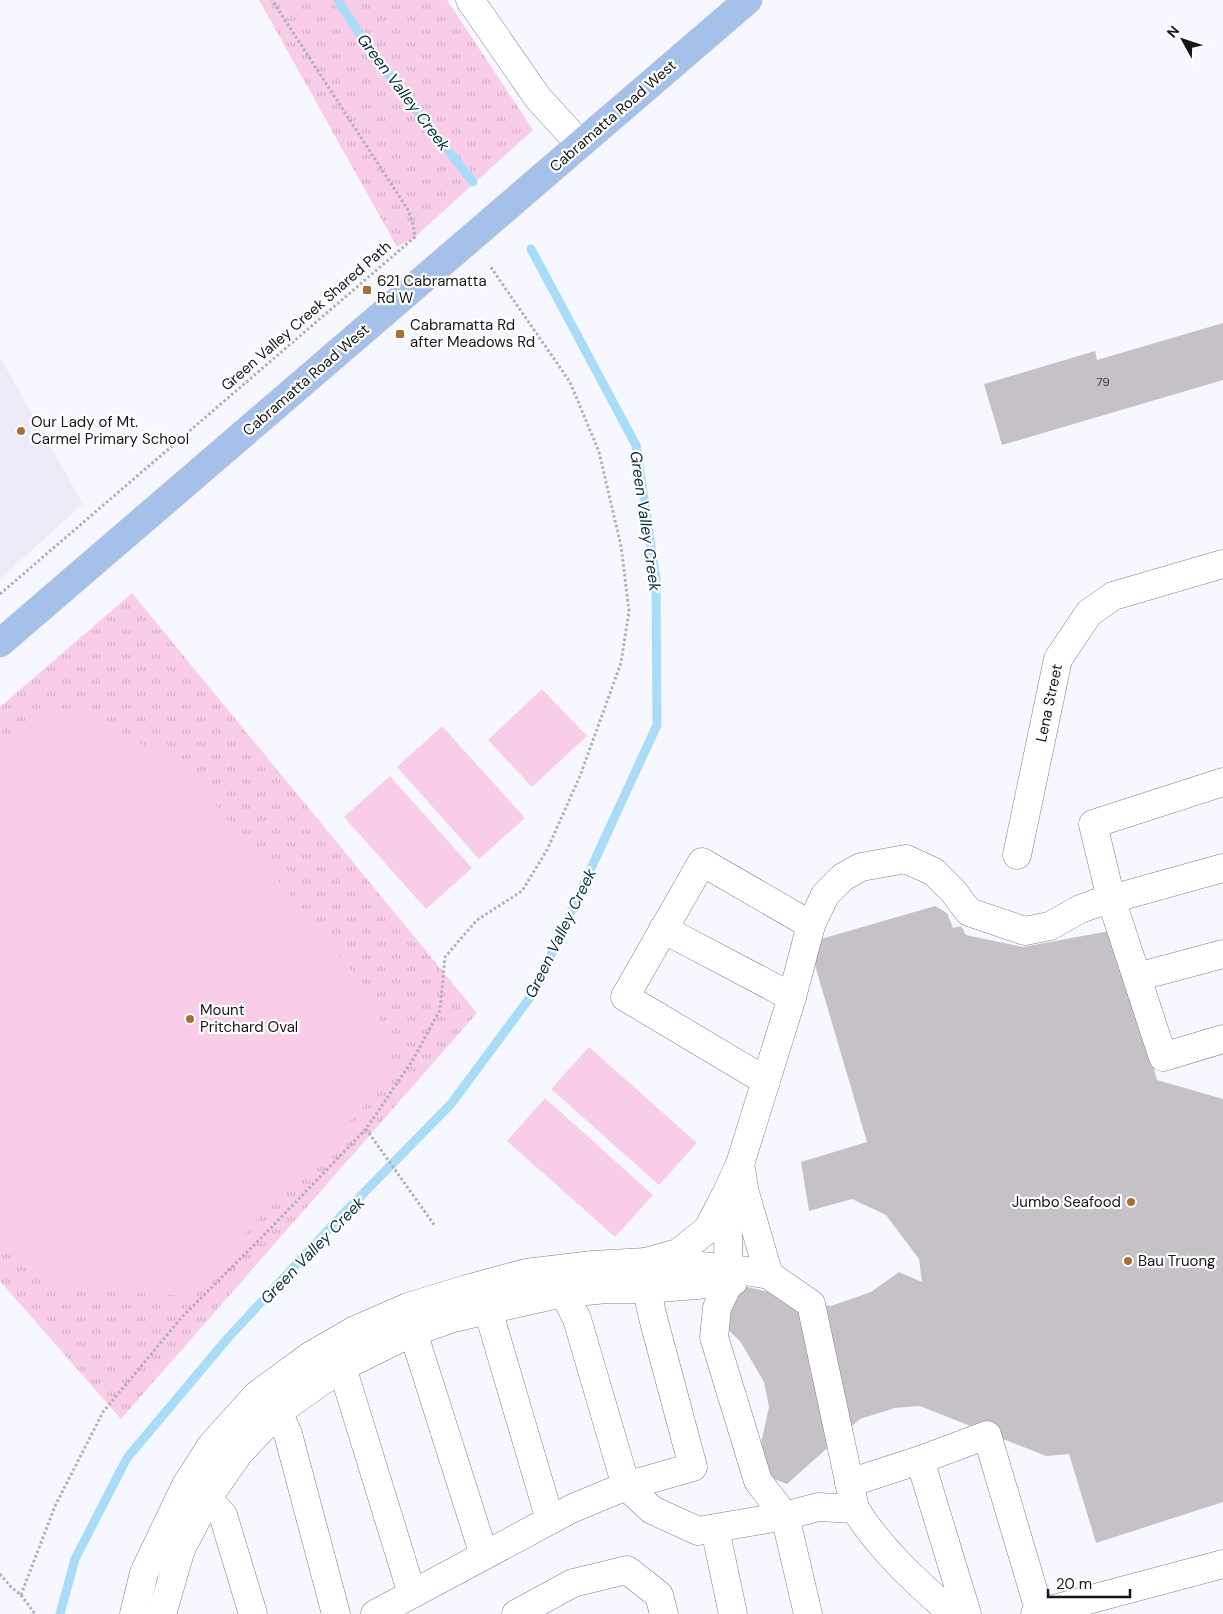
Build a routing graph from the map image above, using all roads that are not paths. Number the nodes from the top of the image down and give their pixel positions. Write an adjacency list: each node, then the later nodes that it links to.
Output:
1 (470, 0): 3 (street)
2 (748, 0): 3 (main road, Cabramatta Road West)
3 (580, 144): 5 (main road, Cabramatta Road West)
4 (1223, 564): 7 (street, Lena Street)
5 (0, 643)
6 (1223, 782): 9 (street)
7 (1017, 854)
8 (1223, 868): 9 (street)
9 (1111, 899): 10 (street); 13 (street)
10 (810, 925): 11 (street); 14 (street)
11 (664, 930): 14 (street); 16 (street)
12 (1223, 954): 13 (street)
13 (1137, 977): 15 (street)
14 (792, 997): 16 (street)
15 (1223, 1039)
16 (766, 1081): 17 (street)
17 (740, 1164): 18 (street); 21 (street)
18 (727, 1192): 19 (street); 20 (street)
19 (646, 1262): 20 (street); 22 (street); 25 (street)
20 (728, 1275): 21 (street); 22 (street); 33 (street)
21 (769, 1275): 29 (street)
22 (647, 1289): 23 (street); 30 (street)
23 (564, 1293): 24 (street); 30 (street)
24 (488, 1310): 25 (street); 34 (street)
25 (410, 1320): 26 (street); 31 (street); 36 (street)
26 (342, 1367): 27 (street); 38 (street)
27 (278, 1412): 31 (street); 43 (street)
28 (920, 1460): 29 (street); 39 (street); 50 (street)
29 (849, 1483): 32 (street)
30 (626, 1486): 34 (street); 35 (street)
31 (196, 1492): 40 (street); 41 (street); 42 (street)
32 (855, 1509): 33 (street); 49 (street)
33 (785, 1516): 35 (street); 48 (street)
34 (550, 1520): 36 (street)
35 (715, 1529): 47 (street)
36 (484, 1556): 38 (street)
37 (1223, 1564): 39 (street)
38 (412, 1594): 44 (street)
39 (1038, 1613)
40 (134, 1614)
41 (162, 1614)
42 (253, 1614)
43 (336, 1614)
44 (375, 1614)
45 (516, 1614): 46 (street)
46 (664, 1614)
47 (733, 1614)
48 (808, 1614)
49 (953, 1614)
50 (967, 1614)

